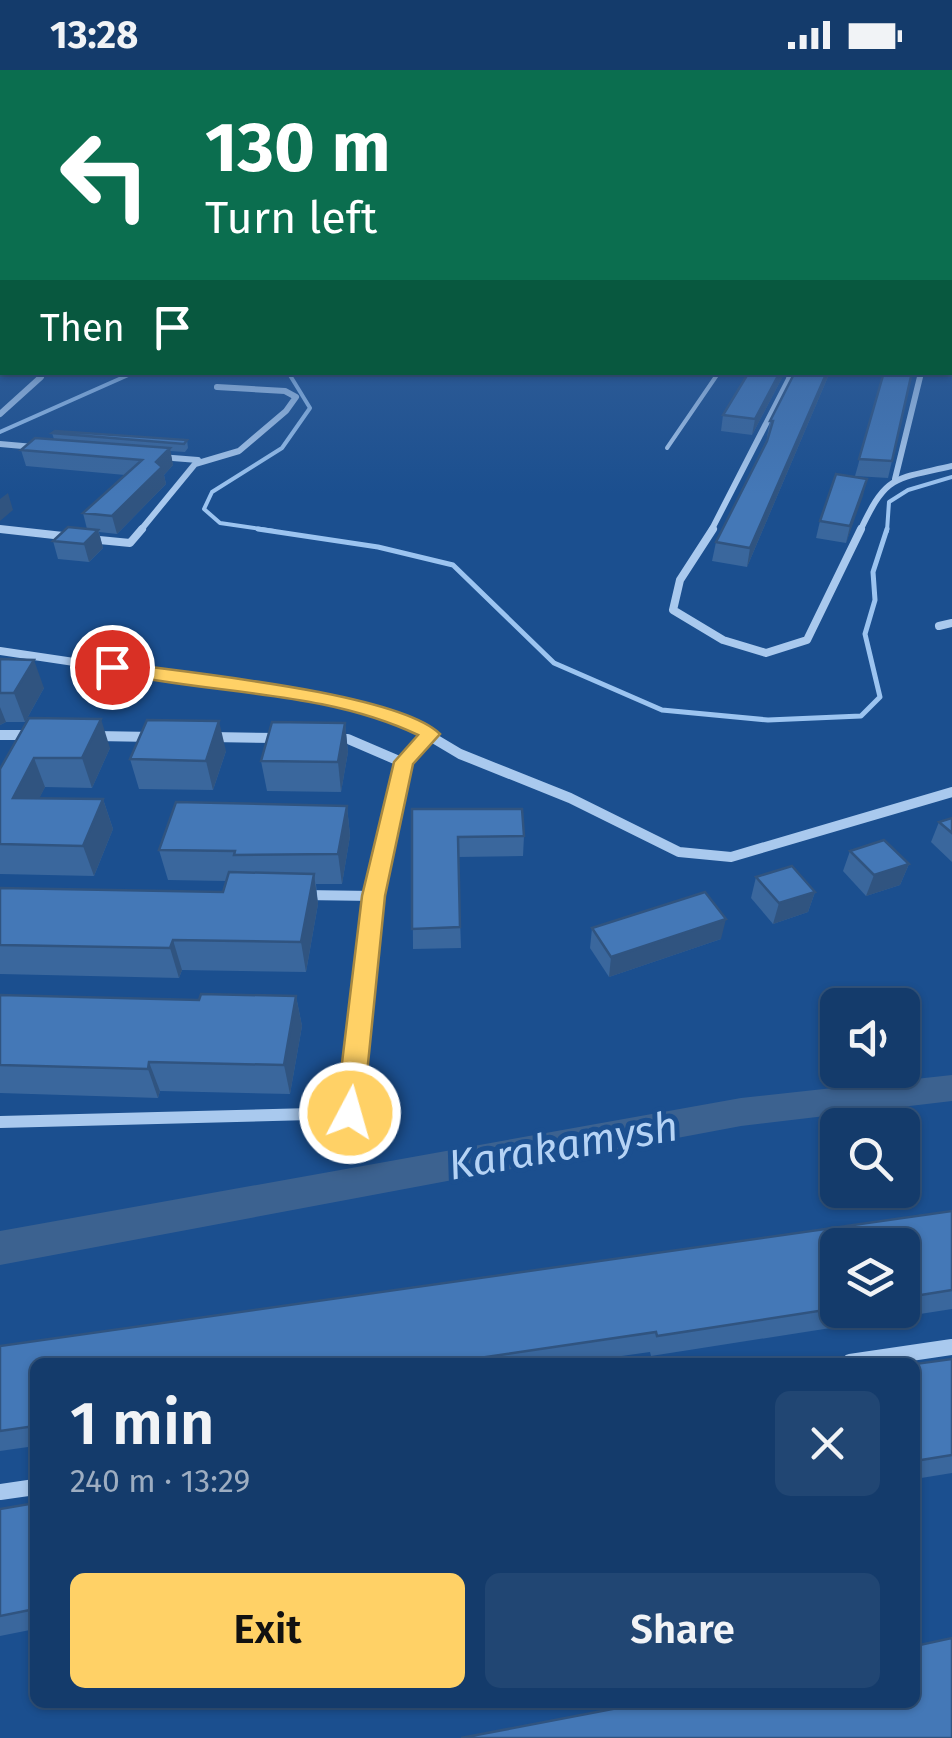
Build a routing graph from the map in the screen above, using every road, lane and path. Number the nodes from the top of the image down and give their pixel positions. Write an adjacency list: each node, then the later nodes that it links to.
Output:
1 (43, 375): 6 (street)
2 (717, 375): 9 (lane)
3 (790, 375): 13 (street)
4 (921, 375): 13 (street)
5 (217, 387): 11 (street)
6 (0, 414)
7 (0, 444): 8 (street)
8 (38, 448)
9 (667, 448)
10 (148, 456): 11 (street)
11 (206, 461): 14 (street)
12 (952, 466): 13 (street)
13 (896, 479)
14 (0, 530)
15 (952, 623): 16 (street)
16 (939, 626)
17 (0, 651): 18 (street)
18 (430, 734): 26 (street); 27 (street)
19 (0, 735): 20 (street)
20 (39, 736)
21 (78, 736): 22 (street)
22 (174, 737)
23 (194, 737): 24 (street)
24 (290, 738)
25 (329, 739): 26 (street)
26 (404, 762): 29 (street)
27 (952, 792)
28 (295, 894): 29 (street)
29 (373, 896): 30 (street)
30 (0, 1122)
31 (952, 1347): 32 (street)
32 (877, 1358)
33 (30, 1488): 34 (street)
34 (0, 1492)

